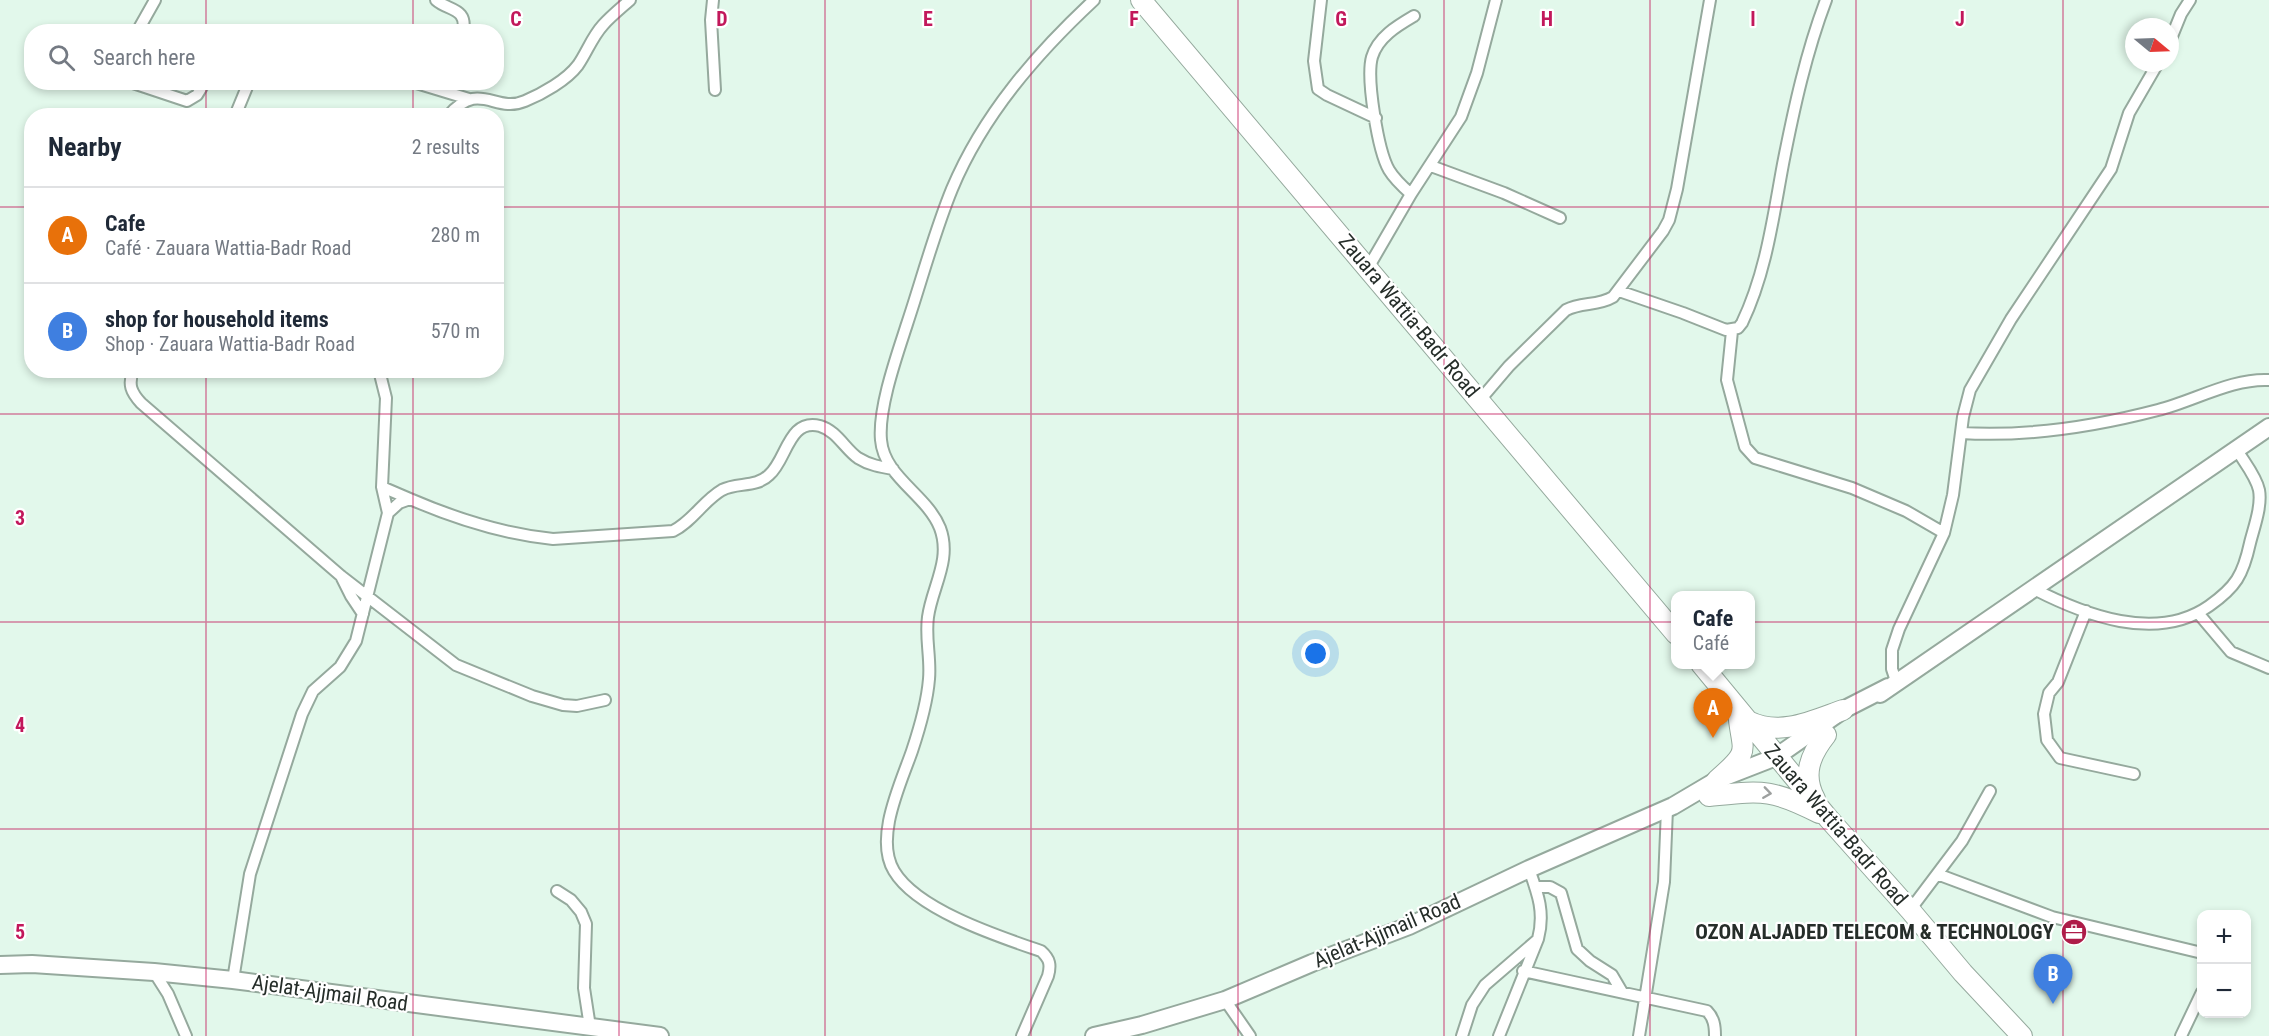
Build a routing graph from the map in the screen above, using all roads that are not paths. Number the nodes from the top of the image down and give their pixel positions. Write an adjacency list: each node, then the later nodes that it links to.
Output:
1 (155, 0): 14 (street)
2 (630, 0): 22 (street)
3 (713, 0): 21 (street)
4 (1094, 0): 39 (street)
5 (1141, 0): 29 (highway, Zauara Wattia-Badr Road)
6 (1321, 0): 25 (street)
7 (1496, 0): 26 (street)
8 (1710, 0): 30 (street)
9 (1826, 0): 31 (street)
10 (2190, 0): 13 (street)
11 (434, 1): 15 (street)
12 (1414, 16): 25 (street)
13 (2179, 19)
14 (142, 24)
15 (464, 24)
16 (2153, 72): 37 (street)
17 (154, 90): 18 (street)
18 (200, 90)
19 (246, 90): 23 (street)
20 (452, 90): 22 (street)
21 (715, 90)
22 (469, 99): 24 (street)
23 (238, 108)
24 (456, 108)
25 (1376, 118): 27 (street)
26 (1431, 166): 27 (street); 28 (street)
27 (1411, 194): 29 (street)
28 (1560, 218)
29 (1368, 268): 35 (highway, Zauara Wattia-Badr Road)
30 (1619, 291): 31 (street); 35 (street)
31 (1732, 331): 43 (street)
32 (132, 378): 44 (street)
33 (382, 378): 40 (street)
34 (2269, 380): 37 (street)
35 (1480, 400): 50 (highway, Zauara Wattia-Badr Road)
36 (2269, 427): 38 (main road)
37 (1961, 433): 43 (street)
38 (2236, 450): 45 (main road); 48 (street)
39 (893, 469): 41 (street); 82 (street)
40 (382, 487): 41 (street); 42 (street)
41 (410, 499): 42 (street)
42 (388, 513): 46 (street)
43 (1944, 533): 53 (street)
44 (341, 576): 46 (street); 49 (street)
45 (2032, 588): 47 (street); 53 (main road)
46 (368, 595): 49 (street); 54 (street)
47 (2086, 611): 48 (street); 59 (street)
48 (2198, 613): 51 (street)
49 (363, 614): 74 (street)
50 (1671, 628)
51 (2269, 668)
52 (1705, 669): 56 (highway, Zauara Wattia-Badr Road)
53 (1892, 684): 55 (main road); 57 (main road)
54 (605, 700)
55 (1843, 710): 56 (highway); 58 (main road)
56 (1743, 714): 58 (highway, Zauara Wattia-Badr Road); 60 (highway)
57 (1826, 735): 58 (main road); 63 (highway)
58 (1779, 761): 60 (main road, Ajelat-Ajjmail Road); 63 (highway, Zauara Wattia-Badr Road)
59 (2134, 774)
60 (1713, 788): 62 (main road, Ajelat-Ajjmail Road); 63 (highway, one-way to 63)
61 (1990, 791): 65 (street)
62 (1670, 807): 64 (main road, Ajelat-Ajjmail Road); 76 (street)
63 (1823, 813): 68 (highway, Zauara Wattia-Badr Road)
64 (1529, 869): 66 (street); 77 (main road, Ajelat-Ajjmail Road)
65 (1937, 874): 68 (street); 70 (street)
66 (1535, 887): 69 (street); 75 (street)
67 (557, 891): 79 (street)
68 (1910, 910): 89 (highway, Zauara Wattia-Badr Road)
69 (1538, 939): 72 (street); 85 (street)
70 (2197, 952)
71 (0, 964): 73 (main road, Ajelat-Ajjmail Road)
72 (1523, 971): 75 (street); 86 (street)
73 (154, 972): 74 (main road, Ajelat-Ajjmail Road); 80 (street)
74 (233, 980): 79 (main road, Ajelat-Ajjmail Road)
75 (1622, 992): 76 (street)
76 (1645, 998): 87 (street); 88 (street)
77 (1225, 1000): 83 (main road, Ajelat-Ajjmail Road); 84 (street)
78 (2197, 1002): 90 (street)
79 (601, 1031): 81 (main road, Ajelat-Ajjmail Road)
80 (186, 1036)
81 (660, 1036)
82 (1022, 1036)
83 (1094, 1036)
84 (1250, 1036)
85 (1462, 1036)
86 (1498, 1036)
87 (1639, 1036)
88 (1715, 1036)
89 (2022, 1036)
90 (2181, 1036)

